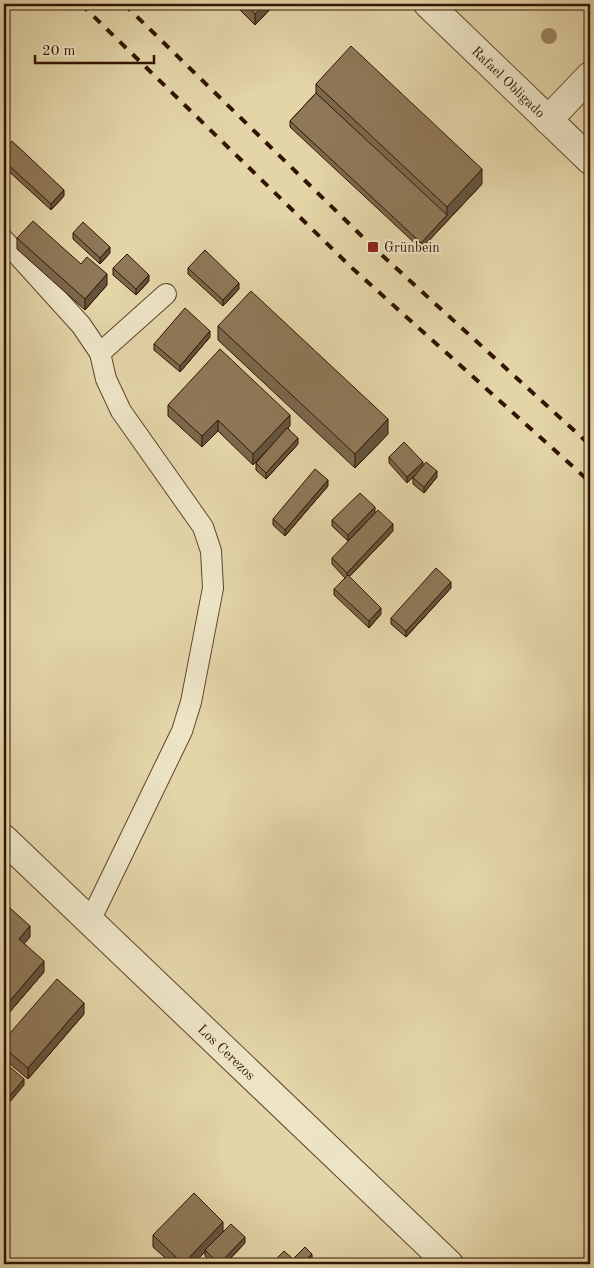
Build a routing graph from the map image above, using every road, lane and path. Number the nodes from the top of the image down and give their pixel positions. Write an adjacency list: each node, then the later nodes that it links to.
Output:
1 (428, 4): 3 (street, Rafael Obligado)
2 (590, 76): 3 (street)
3 (548, 120): 4 (street, Rafael Obligado)
4 (590, 160)
5 (4, 240): 7 (lane)
6 (166, 294): 7 (lane)
7 (100, 353): 9 (lane)
8 (4, 839): 9 (street, Los Cerezos)
9 (90, 921): 10 (street, Los Cerezos)
10 (436, 1260)

